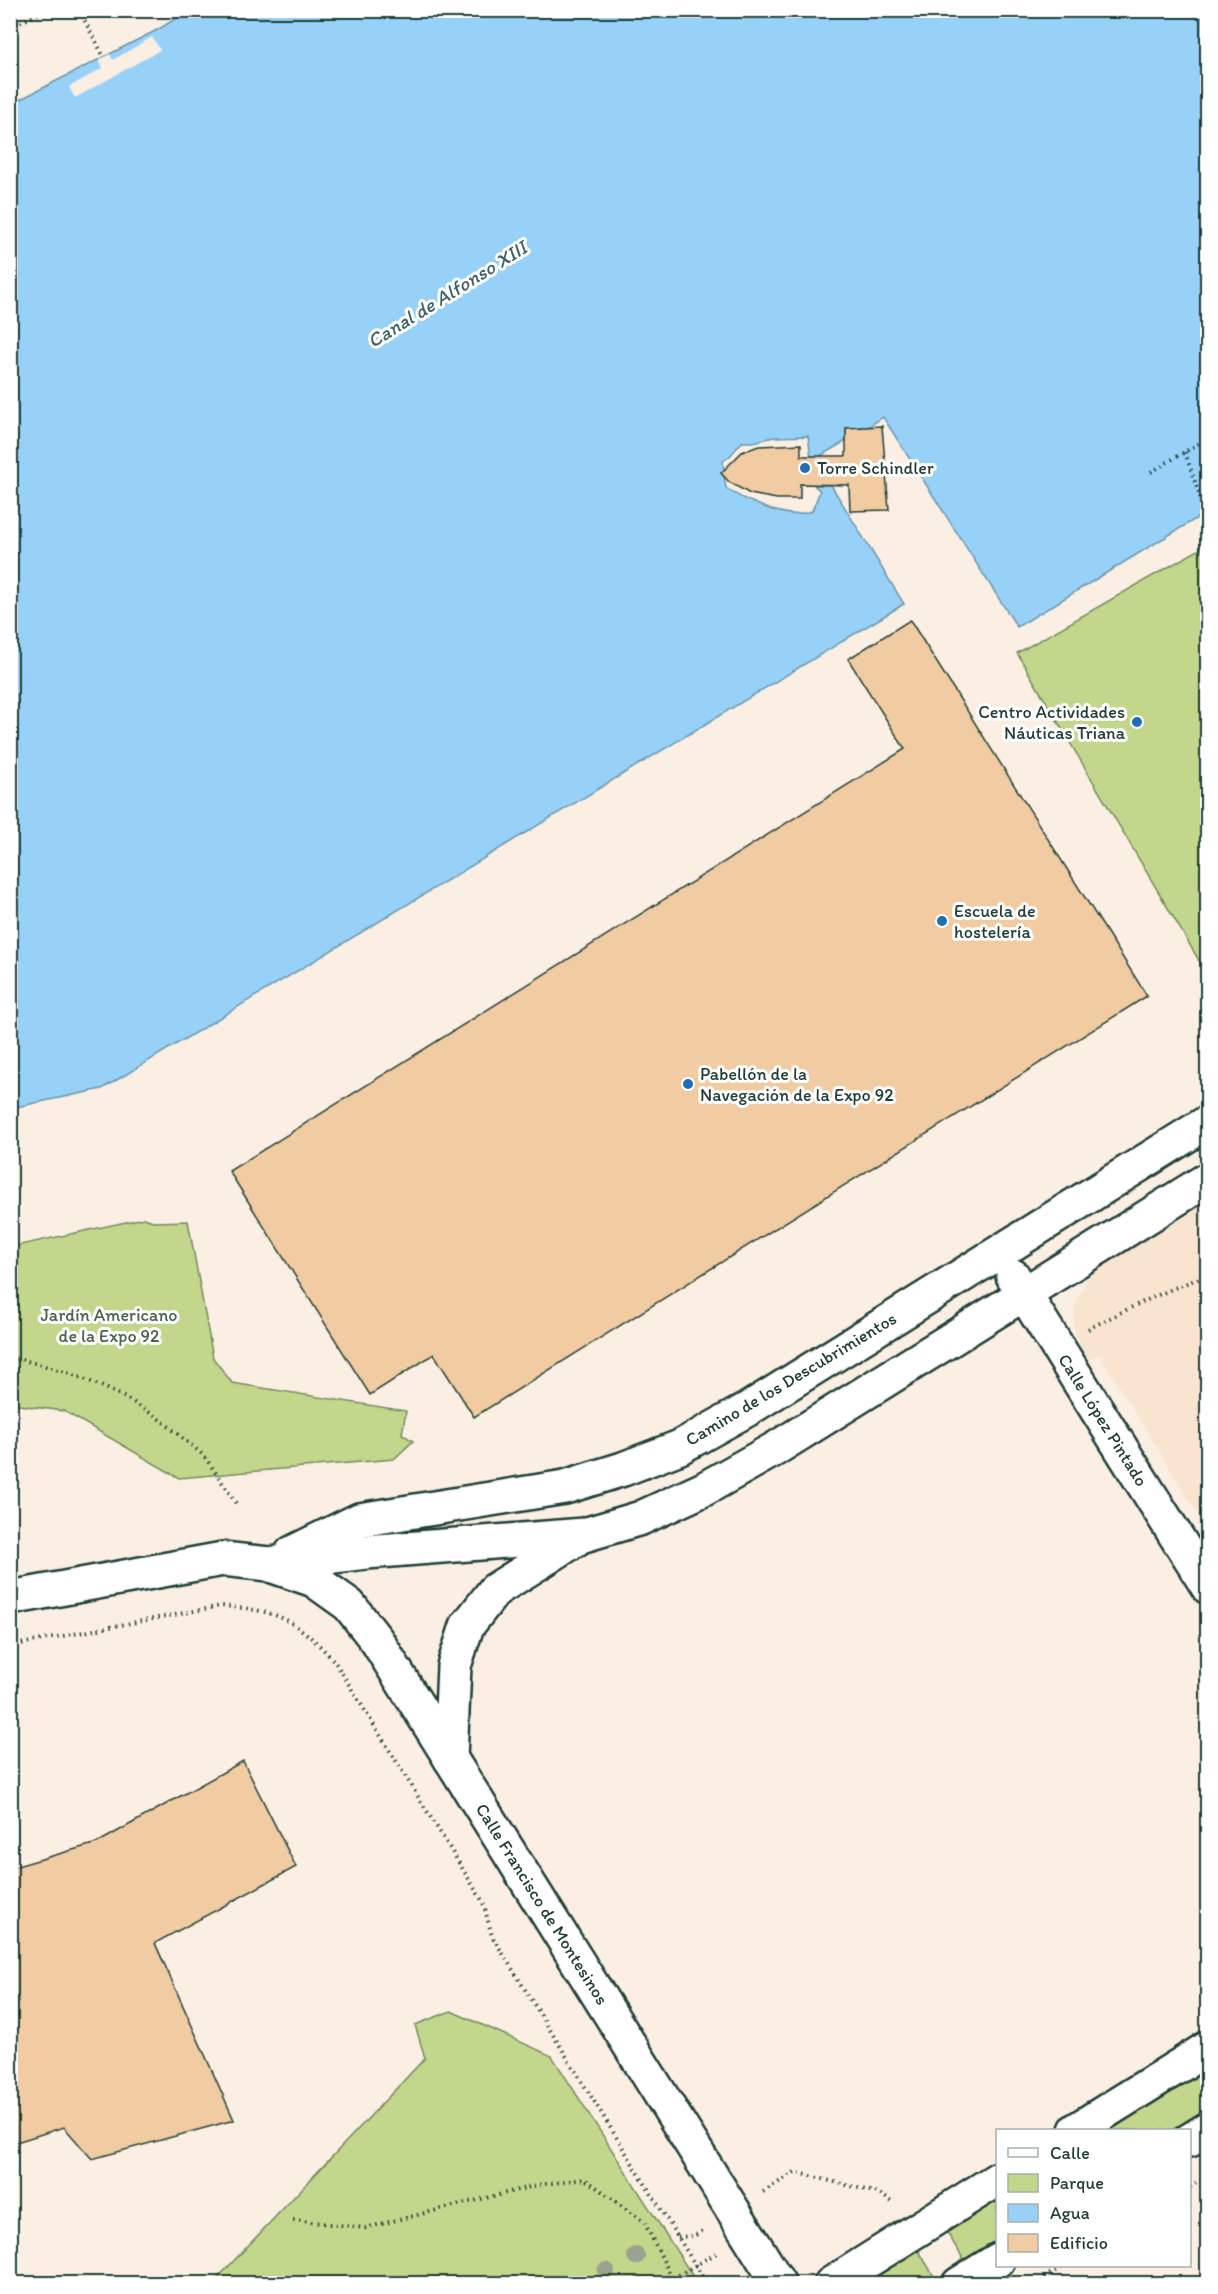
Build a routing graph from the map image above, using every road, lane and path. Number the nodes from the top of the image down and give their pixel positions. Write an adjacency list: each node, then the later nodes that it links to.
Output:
1 (45, 10): 3 (path)
2 (79, 10): 4 (path)
3 (10, 28)
4 (104, 57)
5 (1208, 438): 6 (path)
6 (1185, 452): 7 (path); 8 (path)
7 (1151, 472)
8 (1208, 521)
9 (1208, 961): 10 (path)
10 (1202, 965)
11 (1208, 1122): 13 (street, Camino de los Descubrimientos)
12 (1208, 1179): 15 (street)
13 (999, 1253): 15 (street, Calle López Pintado); 20 (street, Camino de los Descubrimientos)
14 (1208, 1275): 16 (path)
15 (1024, 1293): 19 (street); 21 (street, Calle López Pintado)
16 (1079, 1334)
17 (10, 1357): 18 (path)
18 (237, 1505)
19 (584, 1535): 20 (street); 24 (street)
20 (269, 1564): 22 (street); 24 (street, Calle Francisco de Montesinos)
21 (1208, 1587)
22 (10, 1598)
23 (10, 1646): 36 (path)
24 (450, 1758): 44 (street, Calle Francisco de Montesinos)
25 (1208, 2048): 26 (street)
26 (1078, 2129)
27 (1208, 2129): 28 (street)
28 (1191, 2139)
29 (1208, 2176): 31 (path)
30 (996, 2180): 45 (street)
31 (1191, 2186)
32 (762, 2193): 33 (path)
33 (899, 2208)
34 (293, 2220): 41 (path)
35 (705, 2229): 36 (path)
36 (678, 2237): 39 (path)
37 (722, 2250): 39 (path)
38 (996, 2261): 46 (street)
39 (696, 2266): 41 (path); 43 (path)
40 (1060, 2267): 47 (path)
41 (674, 2281): 42 (path)
42 (663, 2283)
43 (707, 2283)
44 (779, 2283)
45 (831, 2283)
46 (960, 2283)
47 (1034, 2283)

